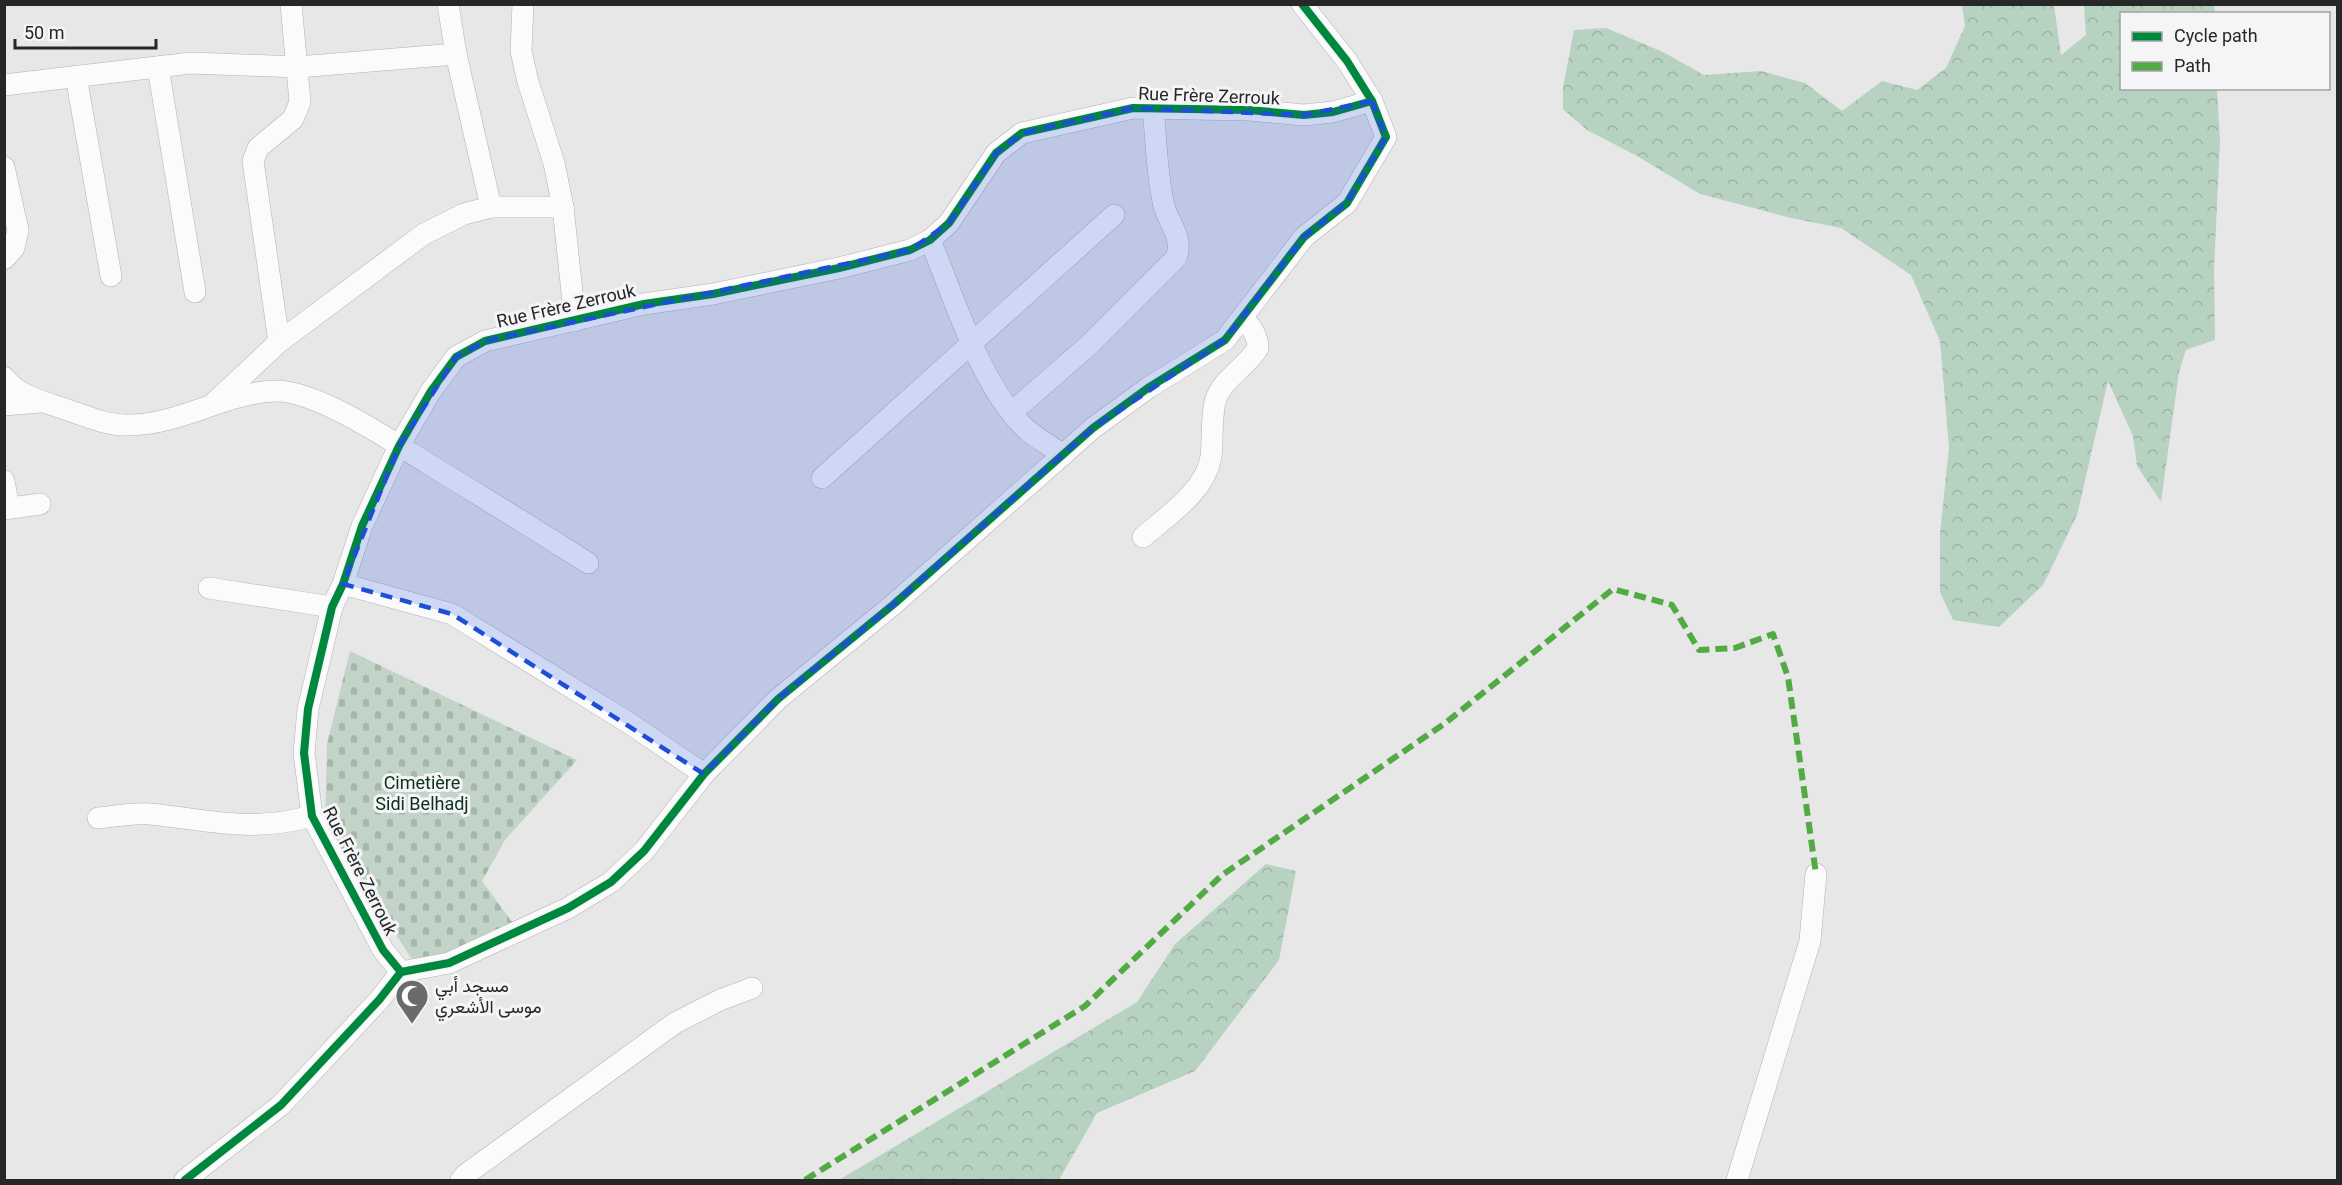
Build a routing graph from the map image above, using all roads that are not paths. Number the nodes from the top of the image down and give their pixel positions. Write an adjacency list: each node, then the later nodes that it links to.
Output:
1 (291, 4): 7 (street)
2 (448, 4): 5 (street)
3 (523, 4): 14 (street)
4 (1302, 4): 10 (street)
5 (456, 54): 7 (street); 13 (street)
6 (158, 67): 7 (street); 8 (street); 19 (street)
7 (298, 67): 22 (street)
8 (76, 76): 9 (street); 18 (street)
9 (5, 86)
10 (1372, 101): 11 (street, Rue Frère Zerrouk); 20 (street)
11 (1152, 108): 16 (street, Rue Frère Zerrouk); 28 (street)
12 (4, 167): 17 (street)
13 (491, 207): 14 (street); 22 (street)
14 (564, 207): 21 (street)
15 (1114, 215): 23 (street)
16 (930, 240): 21 (street, Rue Frère Zerrouk); 23 (street)
17 (4, 259)
18 (111, 276)
19 (195, 292)
20 (1243, 317): 30 (street); 35 (street)
21 (575, 321): 29 (street, Rue Frère Zerrouk)
22 (279, 342): 26 (street)
23 (973, 343): 28 (street); 31 (street)
24 (4, 377): 25 (street)
25 (41, 402): 26 (street); 27 (street)
26 (213, 404): 29 (street)
27 (4, 405)
28 (1012, 412): 30 (street)
29 (399, 446): 36 (street); 37 (street, Rue Frère Zerrouk)
30 (1063, 455): 40 (street)
31 (822, 478)
32 (4, 481): 34 (street)
33 (40, 504): 34 (street)
34 (7, 509)
35 (1143, 537)
36 (588, 563)
37 (343, 584): 39 (street, Rue Frère Zerrouk); 40 (street)
38 (209, 588): 39 (street)
39 (332, 607): 41 (street, Rue Frère Zerrouk)
40 (704, 774): 44 (street)
41 (312, 816): 42 (street); 44 (street, Rue Frère Zerrouk)
42 (98, 818)
43 (1816, 874): 48 (street)
44 (401, 972): 46 (street)
45 (752, 988): 47 (street)
46 (185, 1180)
47 (461, 1180)
48 (1737, 1180)

